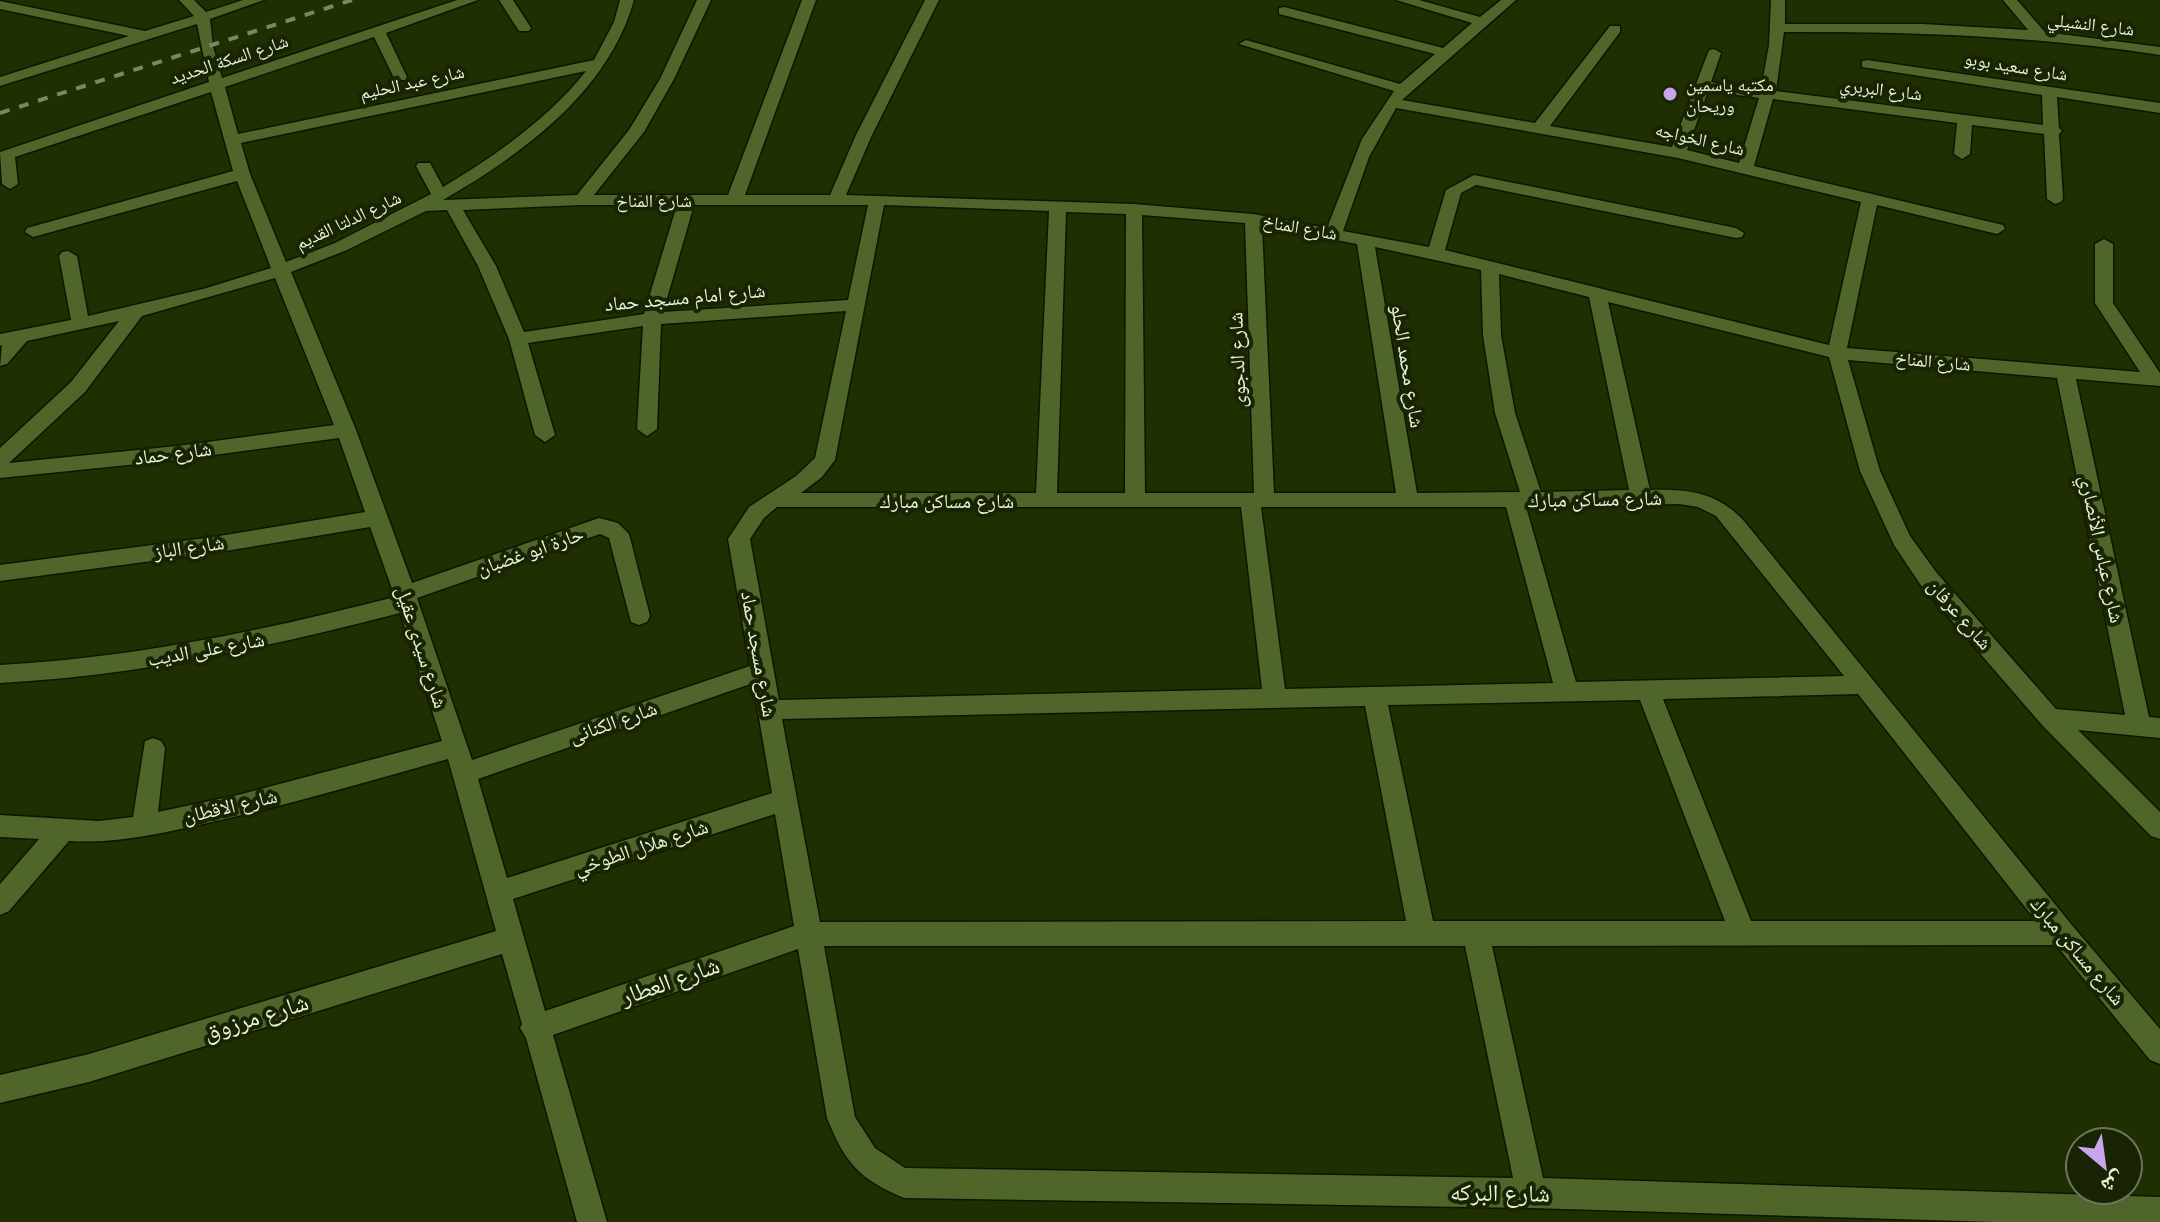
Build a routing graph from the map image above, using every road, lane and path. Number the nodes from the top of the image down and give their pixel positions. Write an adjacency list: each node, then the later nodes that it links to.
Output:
1 (8, 0): 14 (street)
2 (186, 0): 16 (street)
3 (257, 0): 16 (street)
4 (471, 0): 21 (street, شارع السكة الحديد)
5 (506, 0): 18 (street)
6 (627, 0): 28 (street, شارع الدلتا القديم)
7 (704, 0): 53 (street)
8 (809, 0): 51 (street)
9 (932, 0): 54 (street)
10 (1403, 0): 17 (street)
11 (1509, 0): 17 (street)
12 (1778, 0): 19 (street)
13 (2010, 0): 23 (street)
14 (0, 4): 22 (street)
15 (1284, 11): 26 (street)
16 (203, 17): 22 (street); 32 (street, شارع سيدى عقيل)
17 (1483, 22): 26 (street)
18 (524, 28)
19 (1778, 28): 23 (street, شارع النشيلي); 36 (street)
20 (1615, 29): 40 (street)
21 (378, 31): 30 (street); 32 (street, شارع السكة الحديد)
22 (145, 35): 31 (street)
23 (2041, 36): 25 (street, شارع النشيلي)
24 (1246, 44): 34 (street)
25 (2160, 51)
26 (1447, 53): 34 (street)
27 (1714, 53): 33 (street)
28 (601, 63): 42 (street, شارع عبد الحليم); 57 (street, شارع الدلتا القديم)
29 (1867, 64): 35 (street, شارع سعيد بوبو)
30 (400, 77)
31 (0, 82)
32 (216, 84): 42 (street, شارع سيدى عقيل); 45 (street, شارع السكة الحديد)
33 (1704, 86): 36 (street, شارع البربري); 43 (street)
34 (1403, 89): 37 (street)
35 (2049, 91): 38 (street, شارع سعيد بوبو); 41 (street)
36 (1770, 95): 39 (street, شارع البربري); 47 (street)
37 (1392, 103): 40 (street, شارع الخواجه); 63 (street)
38 (2160, 108)
39 (1965, 120): 41 (street, شارع البربري); 44 (street)
40 (1540, 128): 43 (street, شارع الخواجه)
41 (2054, 131): 52 (street)
42 (231, 140): 48 (street, شارع سيدى عقيل)
43 (1678, 153): 47 (street, شارع الخواجه)
44 (1962, 154)
45 (4, 156): 49 (street)
46 (424, 166): 57 (street)
47 (1745, 170): 56 (street, شارع الخواجه)
48 (242, 174): 62 (street); 70 (street, شارع سيدى عقيل)
49 (10, 184)
50 (687, 199): 51 (street, شارع المناخ); 53 (street, شارع المناخ); 74 (street)
51 (735, 199): 54 (street, شارع المناخ)
52 (2055, 199)
53 (582, 200): 57 (street, شارع المناخ)
54 (836, 200): 55 (street, شارع المناخ)
55 (877, 200): 58 (street, شارع المناخ); 72 (street, شارع مسجد حماد)
56 (1870, 200): 61 (street, شارع الخواجه); 79 (street)
57 (439, 202): 70 (street, شارع الدلتا القديم); 77 (street)
58 (1058, 205): 59 (street, شارع المناخ); 92 (street)
59 (1134, 209): 60 (street, شارع المناخ); 93 (street)
60 (1253, 219): 63 (street, شارع المناخ); 90 (street, شارع الدجوى)
61 (1997, 229)
62 (33, 232)
63 (1334, 233): 65 (street, شارع المناخ)
64 (1736, 233): 67 (street)
65 (1365, 239): 67 (street, شارع المناخ); 94 (street, شارع محمد الحلو)
66 (2104, 244): 82 (street)
67 (1436, 253): 69 (street, شارع المناخ)
68 (68, 256): 75 (street)
69 (1490, 267): 71 (street, شارع المناخ); 91 (street)
70 (281, 271): 73 (street, شارع الدلتا القديم); 84 (street, شارع سيدى عقيل)
71 (1598, 295): 79 (street, شارع المناخ); 88 (street)
72 (856, 305): 74 (street, شارع امام مسجد حماد); 89 (street, شارع مسجد حماد)
73 (134, 314): 75 (street, شارع الدلتا القديم); 86 (street)
74 (652, 319): 77 (street, شارع امام مسجد حماد); 83 (street)
75 (81, 325): 76 (street, شارع الدلتا القديم)
76 (21, 336): 78 (street, شارع الدلتا القديم); 80 (street)
77 (518, 339): 85 (street)
78 (0, 340)
79 (1837, 353): 81 (street, شارع المناخ); 107 (street, شارع عرفان)
80 (0, 360)
81 (2065, 372): 82 (street, شارع المناخ); 108 (street, شارع عباس الأنصاري)
82 (2158, 380)
83 (647, 429)
84 (346, 430): 87 (street, شارع حماد); 95 (street, شارع سيدى عقيل)
85 (545, 435)
86 (0, 460)
87 (0, 471)
88 (1641, 497): 91 (street, شارع مساكن مبارك); 101 (street, شارع مساكن مبارك)
89 (771, 500): 92 (street, شارع مساكن مبارك); 99 (street, شارع مسجد حماد)
90 (1257, 500): 93 (street, شارع مساكن مبارك); 94 (street, شارع مساكن مبارك); 105 (street, شارع الدجوى)
91 (1524, 500): 94 (street, شارع مساكن مبارك); 103 (street)
92 (1046, 501): 93 (street, شارع مساكن مبارك)
93 (1135, 501)
94 (1408, 501)
95 (377, 518): 96 (street, شارع الباز); 97 (street, شارع سيدى عقيل)
96 (0, 573)
97 (407, 598): 98 (street, حارة ابو غضبان); 100 (street, شارع على الديب); 109 (street, شارع سيدى عقيل)
98 (639, 616)
99 (762, 671): 106 (street, شارع مسجد حماد); 111 (street, شارع الكنانى)
100 (0, 674)
101 (1864, 685): 102 (street); 120 (street, شارع مساكن مبارك)
102 (1648, 690): 103 (street); 119 (street)
103 (1567, 692): 104 (street)
104 (1375, 696): 105 (street); 122 (street)
105 (1275, 698): 106 (street)
106 (769, 710): 112 (street, شارع مسجد حماد)
107 (2050, 718): 108 (street); 115 (street, شارع عرفان)
108 (2150, 727)
109 (456, 747): 111 (street, شارع سيدى عقيل); 114 (street, شارع الاقطان)
110 (153, 748): 114 (street)
111 (464, 773): 117 (street, شارع سيدى عقيل)
112 (784, 800): 117 (street, شارع هلال الطوخي); 121 (street, شارع مسجد حماد)
113 (0, 826): 116 (street, شارع الاقطان)
114 (144, 826): 116 (street, شارع الاقطان)
115 (2160, 828)
116 (62, 831): 118 (street)
117 (497, 893): 124 (street, شارع سيدى عقيل)
118 (0, 903)
119 (1743, 933): 120 (street, شارع العطار); 123 (street, شارع العطار)
120 (2062, 933): 126 (street, شارع مساكن مبارك)
121 (806, 934): 122 (street, شارع العطار); 125 (street, شارع العطار); 128 (street, شارع مسجد حماد)
122 (1422, 934): 123 (street, شارع العطار)
123 (1476, 934): 129 (street)
124 (510, 939): 125 (street, شارع سيدى عقيل); 127 (street, شارع مرزوق)
125 (534, 1028): 131 (street, شارع سيدى عقيل)
126 (2160, 1050)
127 (0, 1089)
128 (853, 1147): 129 (street, شارع البركه)
129 (1531, 1193): 130 (street, شارع البركه)
130 (2160, 1212)
131 (592, 1222)

